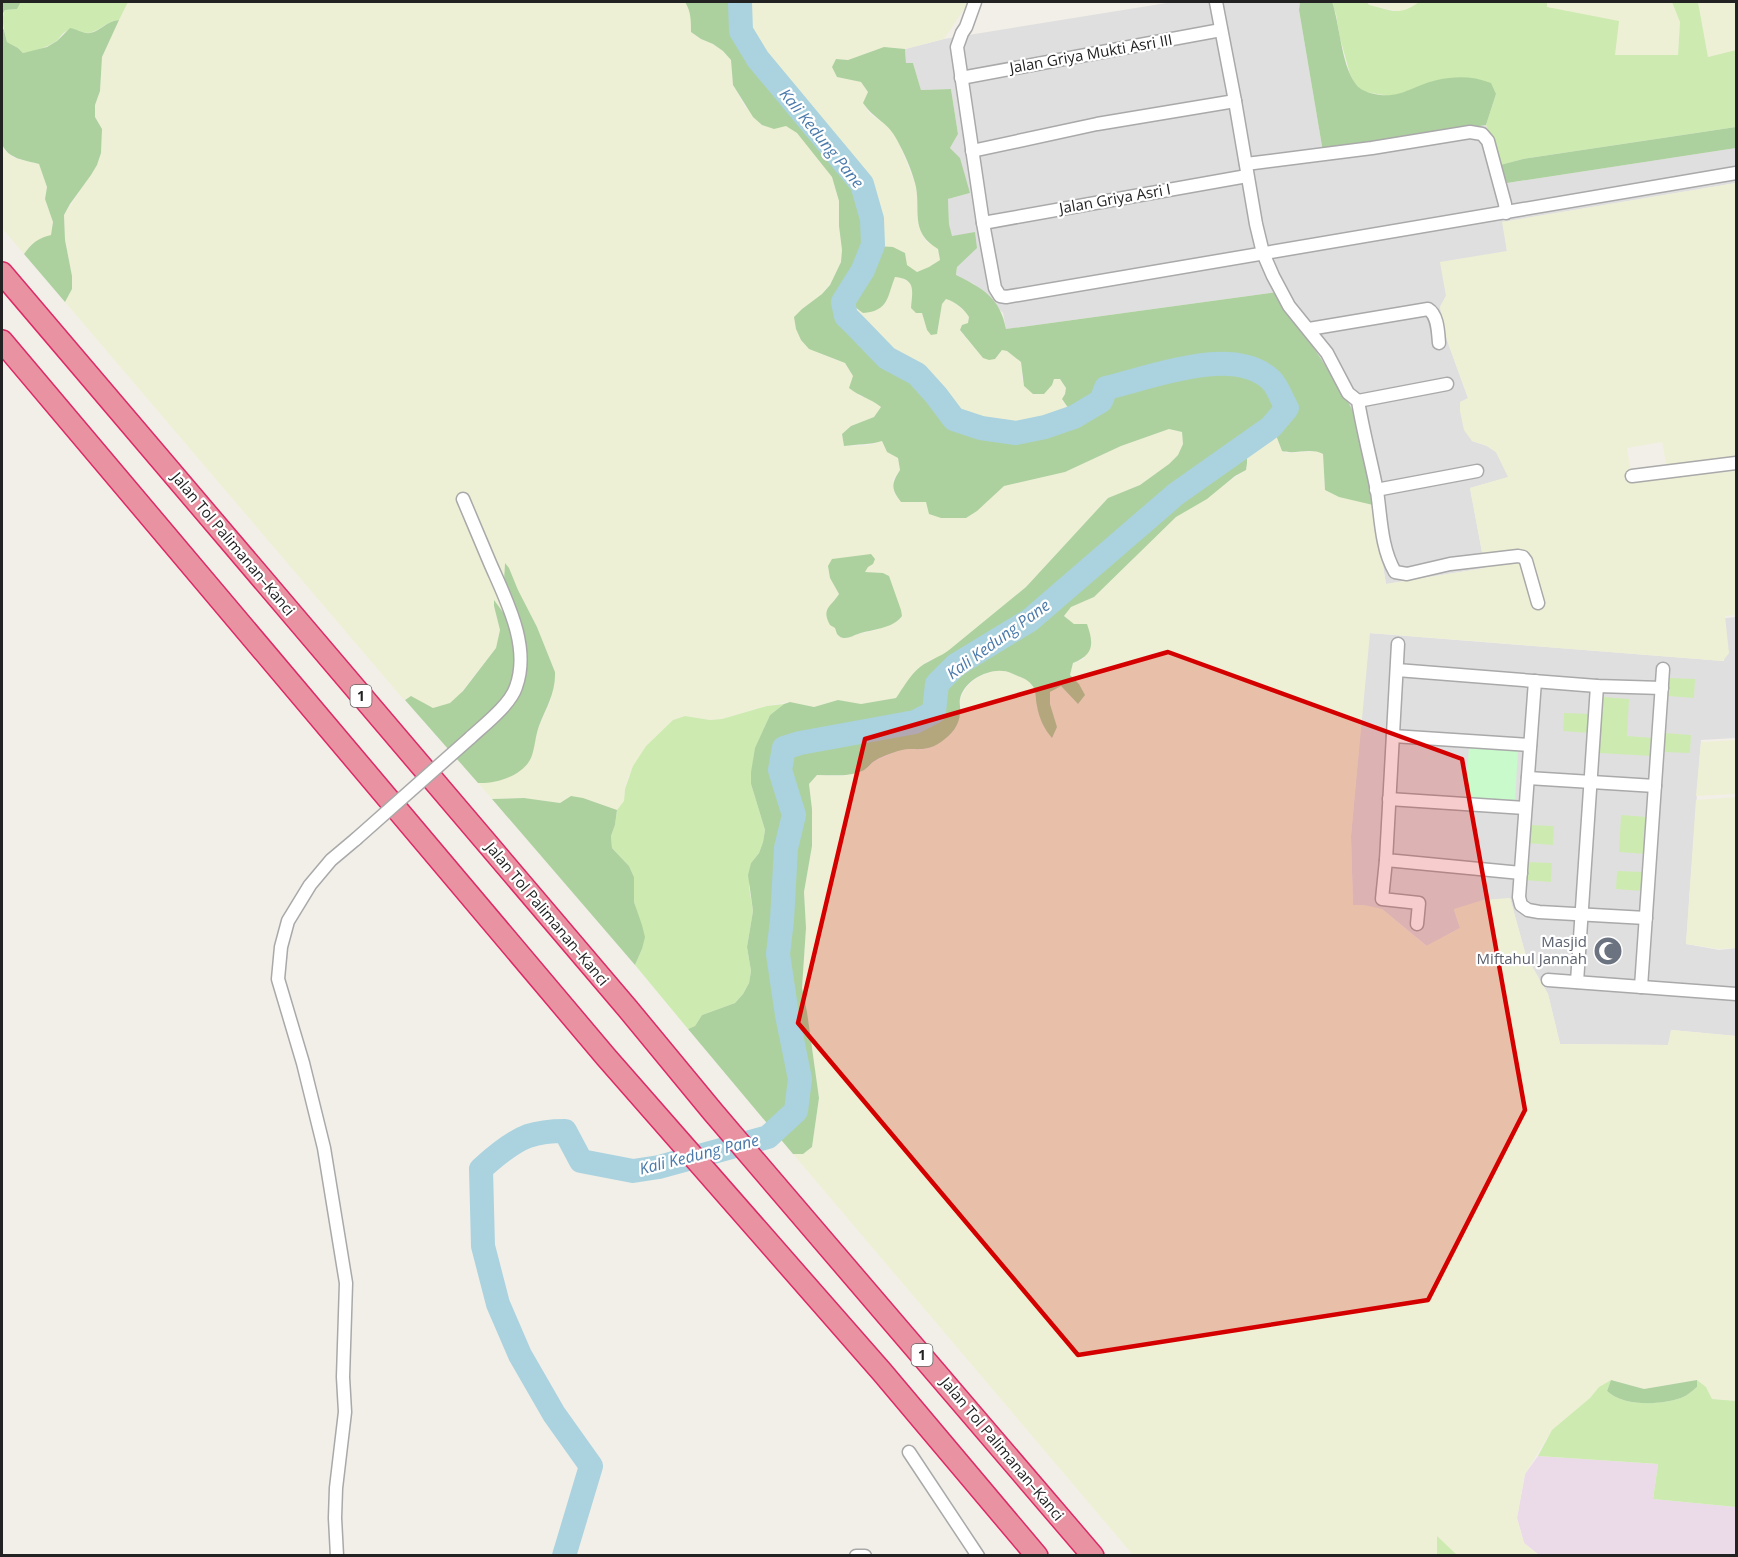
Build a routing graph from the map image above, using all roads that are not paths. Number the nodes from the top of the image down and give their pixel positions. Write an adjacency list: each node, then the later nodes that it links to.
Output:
1 (975, 2): 4 (street)
2 (1216, 2): 3 (street)
3 (1221, 30): 4 (street, Jalan Griya Mukti Asri III); 5 (street)
4 (961, 78): 6 (street)
5 (1235, 101): 6 (street); 7 (street)
6 (972, 151): 10 (street)
7 (1246, 170): 9 (street, Jalan Griya Asri I); 10 (street, Jalan Griya Asri I); 11 (street)
8 (1737, 173): 9 (street)
9 (1506, 213): 11 (street)
10 (983, 223): 11 (street)
11 (1263, 253): 13 (street)
12 (2, 273): 52 (highway, Jalan Tol Palimanan–Kanci / 1)
13 (1309, 329): 15 (street); 17 (street)
14 (2, 341): 51 (highway)
15 (1439, 343)
16 (1447, 384): 17 (street)
17 (1358, 400): 21 (street)
18 (1737, 463): 20 (street)
19 (1477, 471): 21 (street)
20 (1632, 476)
21 (1376, 490): 23 (street)
22 (463, 499): 47 (street, bridge)
23 (1538, 603)
24 (1398, 645): 26 (street)
25 (1663, 669): 29 (street)
26 (1397, 670): 27 (street); 30 (street)
27 (1535, 681): 28 (street); 31 (street)
28 (1598, 686): 29 (street); 33 (street)
29 (1662, 688): 34 (street)
30 (1393, 736): 31 (street); 35 (street)
31 (1530, 745): 32 (street)
32 (1528, 778): 33 (street); 36 (street)
33 (1590, 782): 34 (street); 39 (street)
34 (1655, 786): 40 (street)
35 (1389, 799): 36 (street); 37 (street)
36 (1525, 808): 38 (street)
37 (1386, 860): 38 (street); 41 (street)
38 (1521, 873): 39 (street)
39 (1581, 916): 40 (street); 43 (street)
40 (1646, 918): 44 (street)
41 (1417, 924)
42 (1548, 980): 43 (street)
43 (1576, 982): 44 (street)
44 (1641, 987): 45 (street)
45 (1737, 994)
46 (909, 1452): 50 (street)
47 (337, 1556)
48 (856, 1556): 49 (street)
49 (865, 1556)
50 (978, 1556)
51 (1037, 1556)
52 (1093, 1556)

